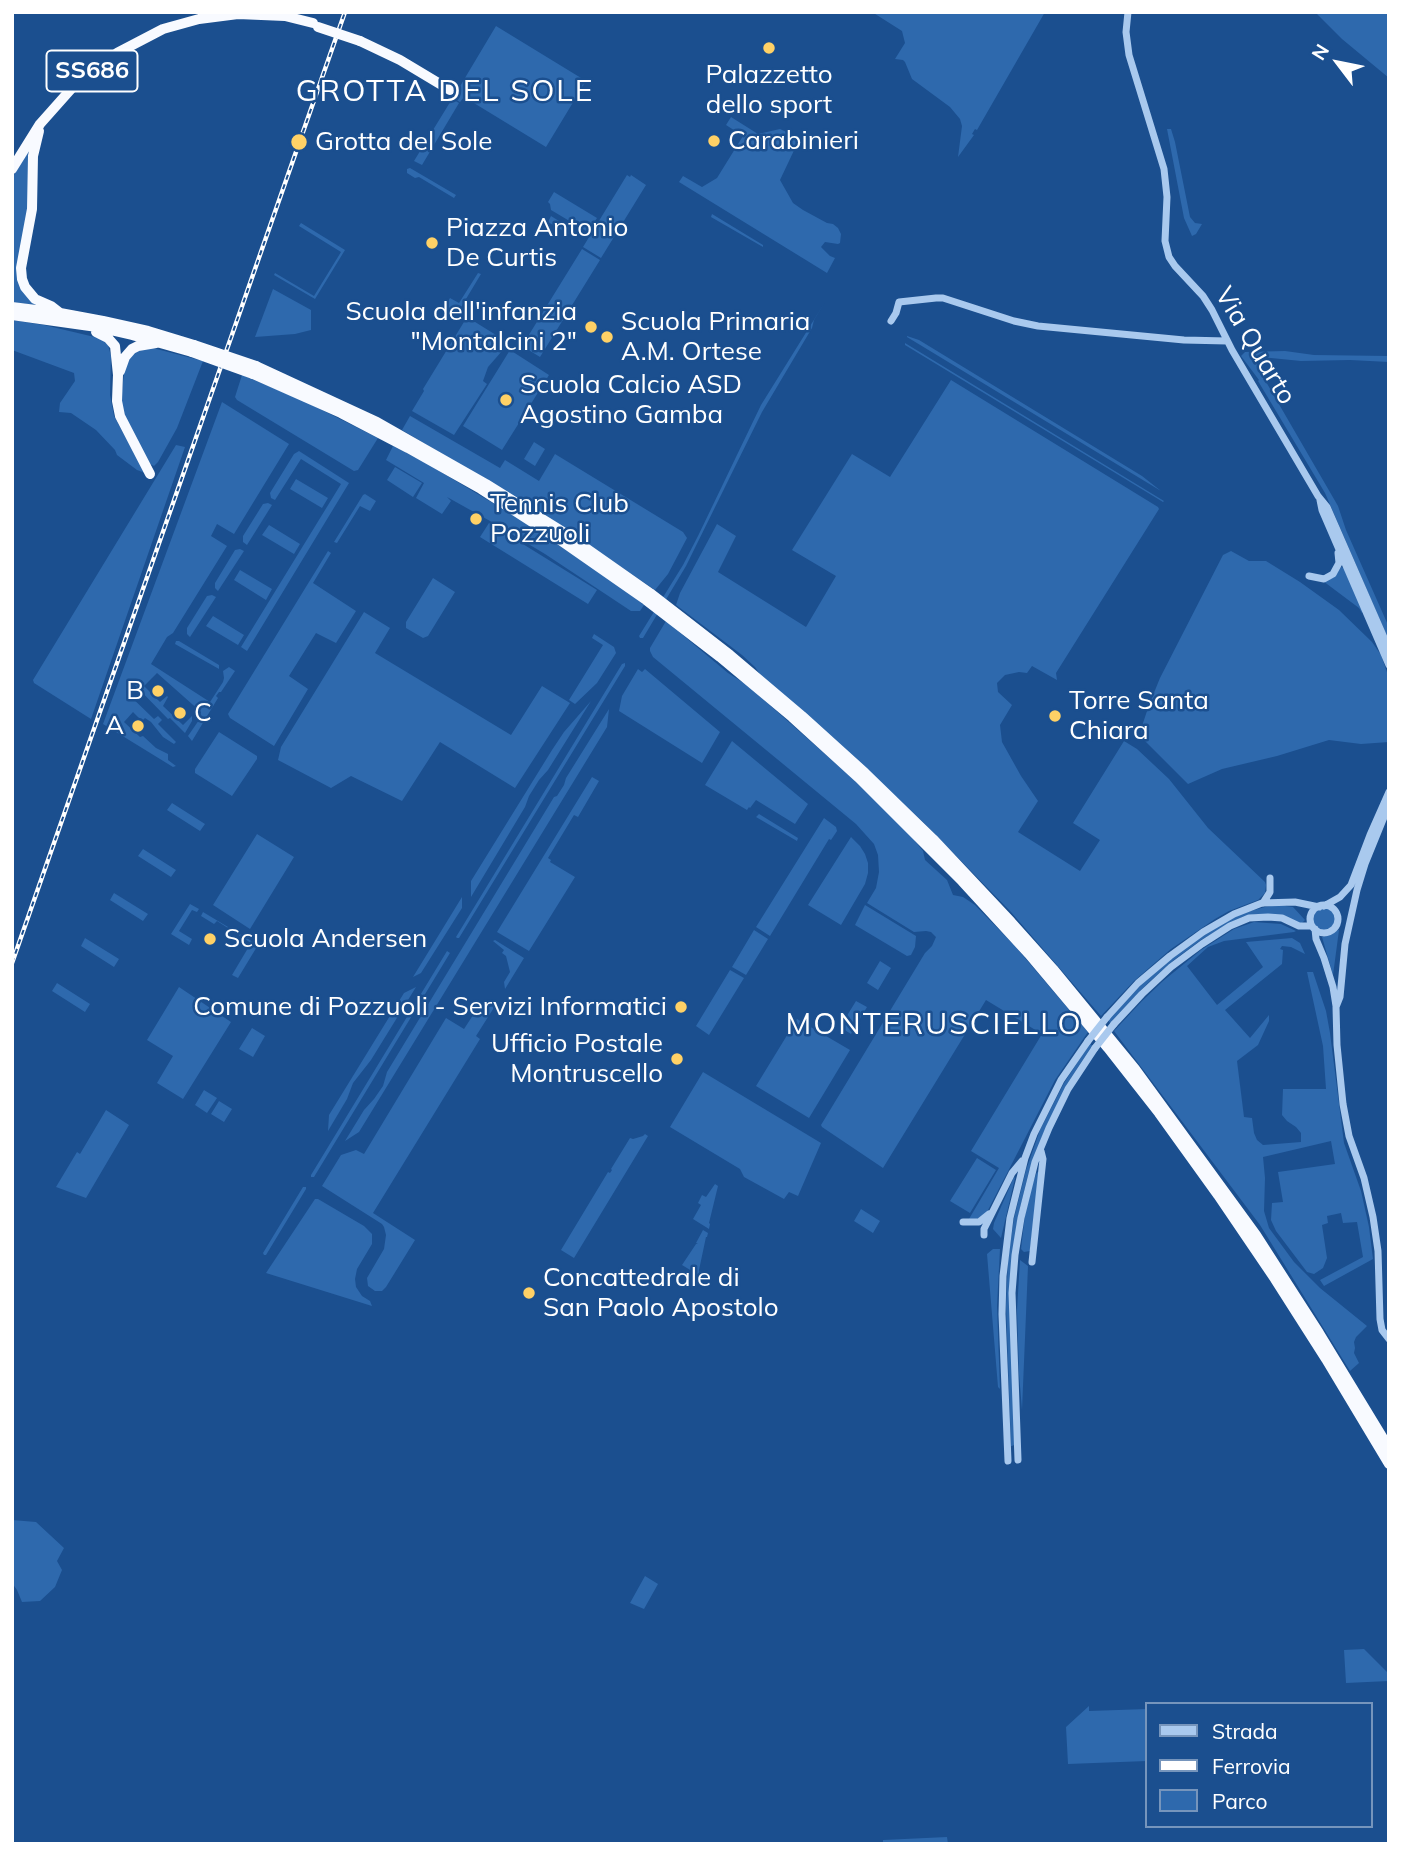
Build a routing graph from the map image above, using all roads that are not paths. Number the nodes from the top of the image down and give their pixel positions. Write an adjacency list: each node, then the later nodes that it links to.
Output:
1 (188, 12): 7 (highway, SS686)
2 (1128, 12): 18 (street, Via Quarto)
3 (291, 16): 5 (highway, SS686); 6 (highway, SS686); 6 (highway, SS686)
4 (210, 17): 5 (highway, SS686); 7 (highway, SS686); 8 (highway, SS686)
5 (237, 17)
6 (315, 25): 9 (highway, SS686, bridge)
7 (174, 26): 8 (highway, SS686)
8 (156, 34): 10 (highway, SS686)
9 (450, 90)
10 (40, 124): 11 (highway, SS686); 14 (highway)
11 (16, 159): 12 (highway)
12 (12, 169)
13 (12, 307): 14 (highway)
14 (60, 313): 20 (highway)
15 (12, 315): 17 (highway)
16 (891, 321): 18 (street)
17 (83, 325): 19 (highway); 21 (highway)
18 (1227, 341): 23 (street, Via Quarto)
19 (159, 342): 20 (highway); 21 (highway)
20 (193, 348): 26 (highway, bridge)
21 (118, 375): 22 (highway)
22 (150, 474)
23 (1318, 496): 24 (street, Via Quarto); 27 (street, Via Quarto)
24 (1339, 549): 25 (street); 28 (street, Via Quarto)
25 (1309, 576)
26 (673, 615): 47 (highway); 50 (highway)
27 (1389, 649)
28 (1389, 665)
29 (1389, 792): 33 (street)
30 (1389, 805): 35 (street)
31 (1270, 878): 32 (street)
32 (1262, 903): 33 (street); 41 (street, bridge)
33 (1322, 906): 34 (street); 37 (street)
34 (1338, 921): 35 (street); 37 (street)
35 (1349, 923): 39 (street)
36 (1299, 926): 37 (street); 38 (street); 40 (street, bridge)
37 (1313, 927): 38 (street)
38 (1316, 939): 39 (street)
39 (1336, 1007): 46 (street)
40 (1041, 1149): 45 (street); 48 (street)
41 (1025, 1158): 42 (street); 49 (street)
42 (994, 1208): 43 (street); 44 (street)
43 (963, 1222)
44 (984, 1235)
45 (1032, 1262)
46 (1389, 1339)
47 (1389, 1448)
48 (1018, 1460)
49 (1008, 1461)
50 (1389, 1464)

